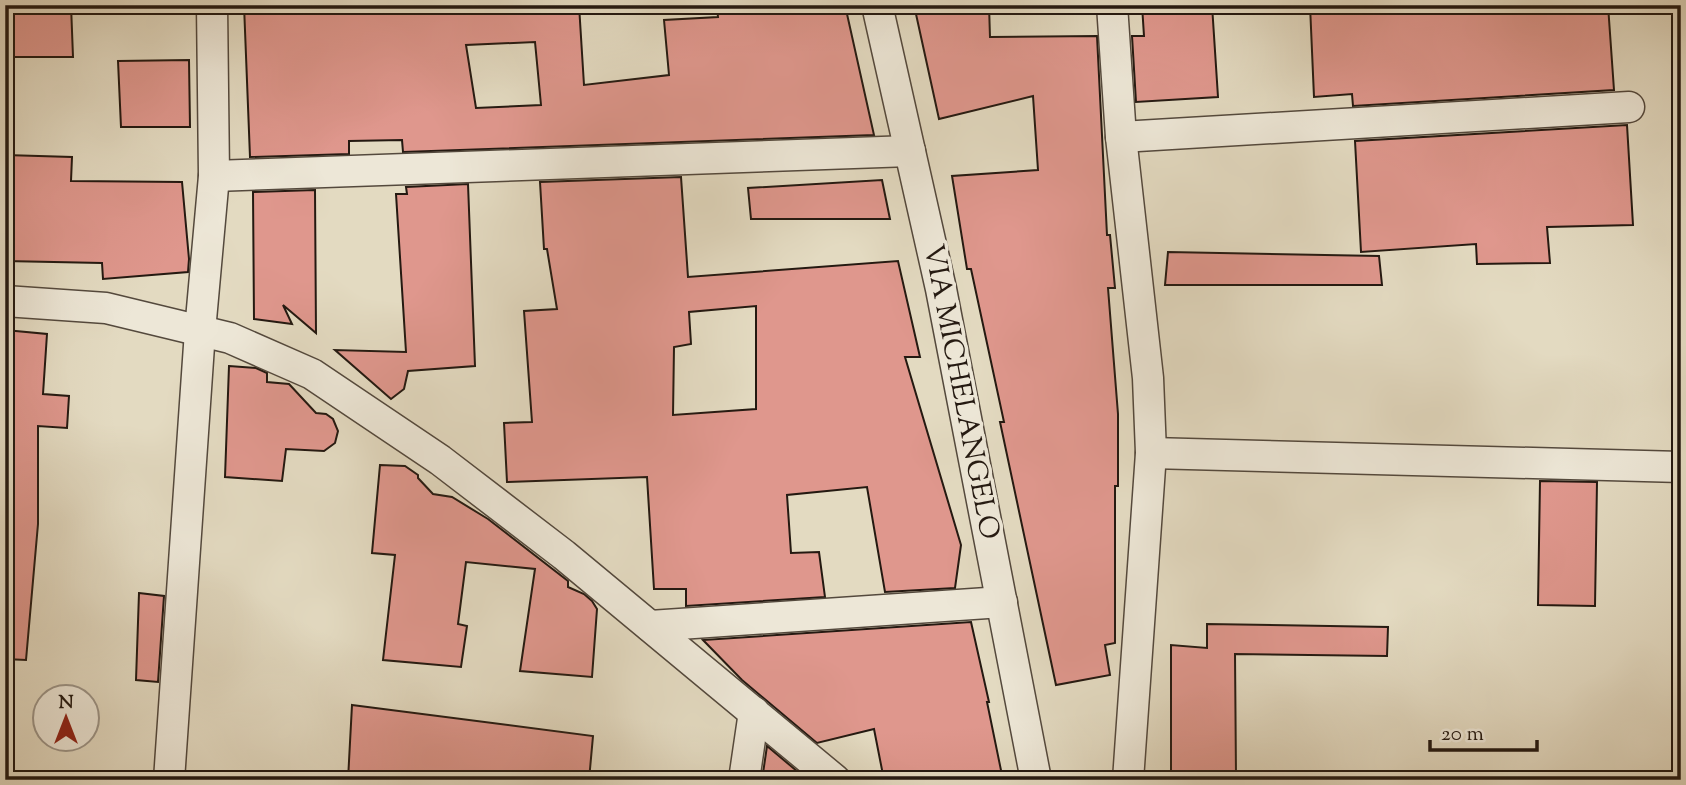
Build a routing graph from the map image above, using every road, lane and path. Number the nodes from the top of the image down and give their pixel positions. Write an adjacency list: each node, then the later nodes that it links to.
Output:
1 (212, 5): 7 (street)
2 (877, 5): 6 (street, VIA MICHELANGELO)
3 (1112, 5): 5 (street)
4 (1629, 107): 5 (street)
5 (1122, 137): 10 (street)
6 (910, 151): 7 (street); 12 (street, VIA MICHELANGELO)
7 (214, 176): 9 (street)
8 (5, 301): 9 (street)
9 (200, 331): 13 (street); 15 (street)
10 (1151, 453): 11 (street); 19 (street)
11 (1681, 467)
12 (1002, 602): 13 (street); 18 (street, VIA MICHELANGELO)
13 (650, 625): 14 (street)
14 (754, 712): 16 (street); 17 (street)
15 (169, 780)
16 (744, 780)
17 (835, 780)
18 (1036, 780)
19 (1128, 780)

